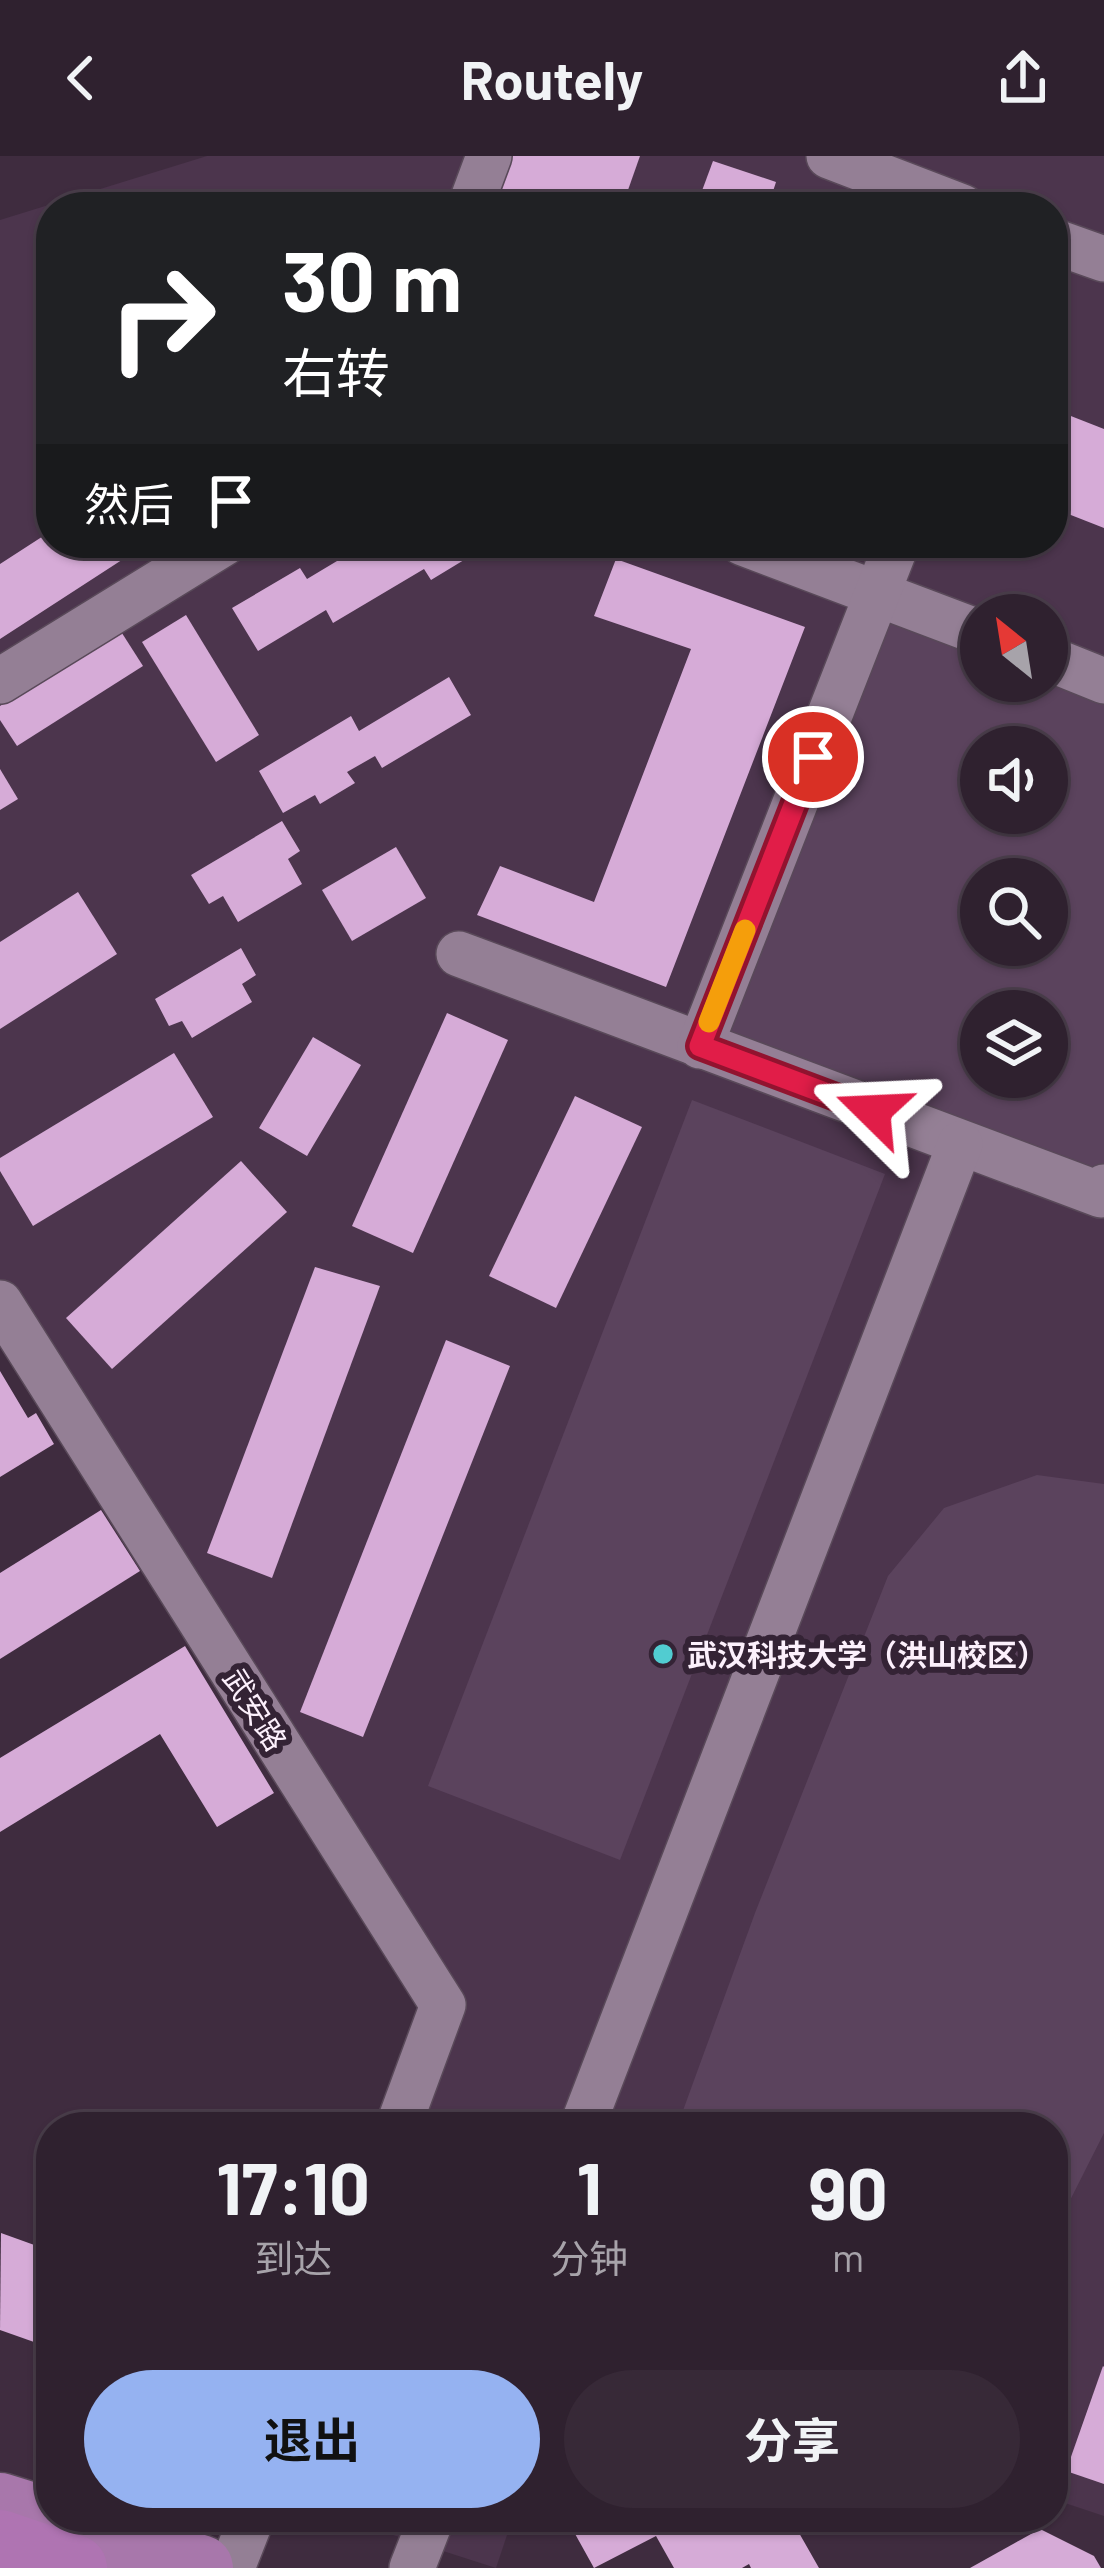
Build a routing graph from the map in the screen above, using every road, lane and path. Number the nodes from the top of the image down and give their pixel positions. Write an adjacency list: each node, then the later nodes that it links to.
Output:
1 (489, 156): 3 (street)
2 (829, 156): 4 (street)
3 (476, 192)
4 (923, 192)
5 (1068, 246): 6 (street)
6 (1104, 259)
7 (200, 558): 13 (street)
8 (784, 558): 10 (street)
9 (891, 558): 10 (street)
10 (878, 592): 11 (street); 16 (street)
11 (960, 625)
12 (1068, 666): 14 (street)
13 (0, 681)
14 (1104, 681)
15 (459, 954): 16 (street)
16 (700, 1046): 17 (street)
17 (960, 1144): 18 (street); 21 (street)
18 (1103, 1193)
19 (0, 1304): 20 (street, 武安路)
20 (404, 2112)
21 (588, 2112)
22 (0, 2506): 23 (main road)
23 (36, 2517)
24 (84, 2532): 29 (main road)
25 (245, 2532): 30 (street)
26 (426, 2532): 31 (street)
27 (0, 2543): 28 (highway)
28 (74, 2568)
29 (200, 2568)
30 (232, 2568)
31 (412, 2568)

